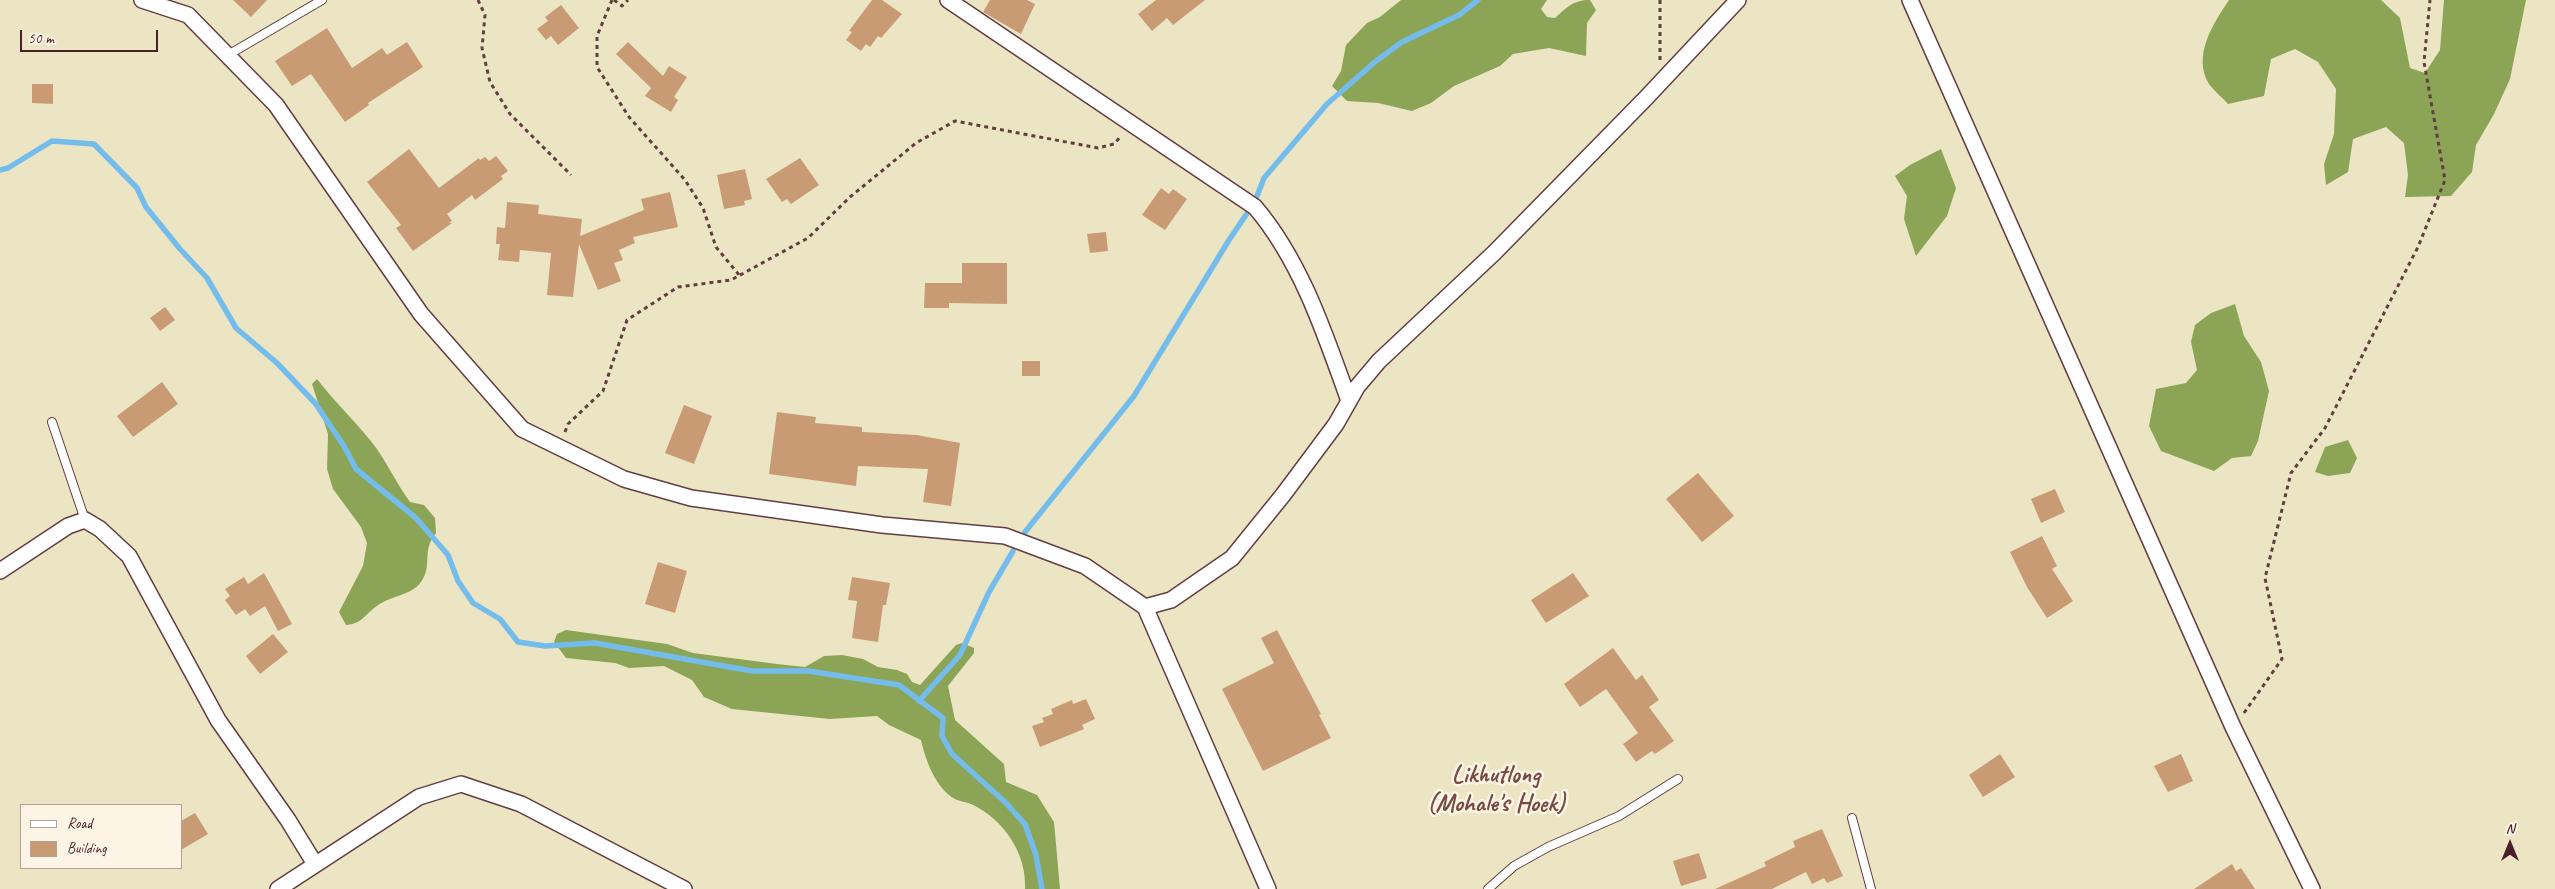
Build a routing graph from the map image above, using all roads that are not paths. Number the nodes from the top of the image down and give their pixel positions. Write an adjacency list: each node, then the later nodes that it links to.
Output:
1 (142, 0): 6 (street)
2 (322, 0): 6 (lane)
3 (948, 0): 7 (street)
4 (1738, 0): 7 (street)
5 (1910, 0): 16 (street)
6 (228, 55): 11 (street)
7 (1349, 401): 11 (street)
8 (52, 422): 9 (lane)
9 (85, 520): 10 (street); 14 (street)
10 (0, 571)
11 (1145, 608): 19 (street)
12 (1678, 779): 15 (lane)
13 (1852, 818): 20 (lane)
14 (315, 864): 17 (street); 18 (street)
15 (1492, 888)
16 (2309, 888)
17 (278, 889)
18 (684, 889)
19 (1268, 889)
20 (1871, 889)

